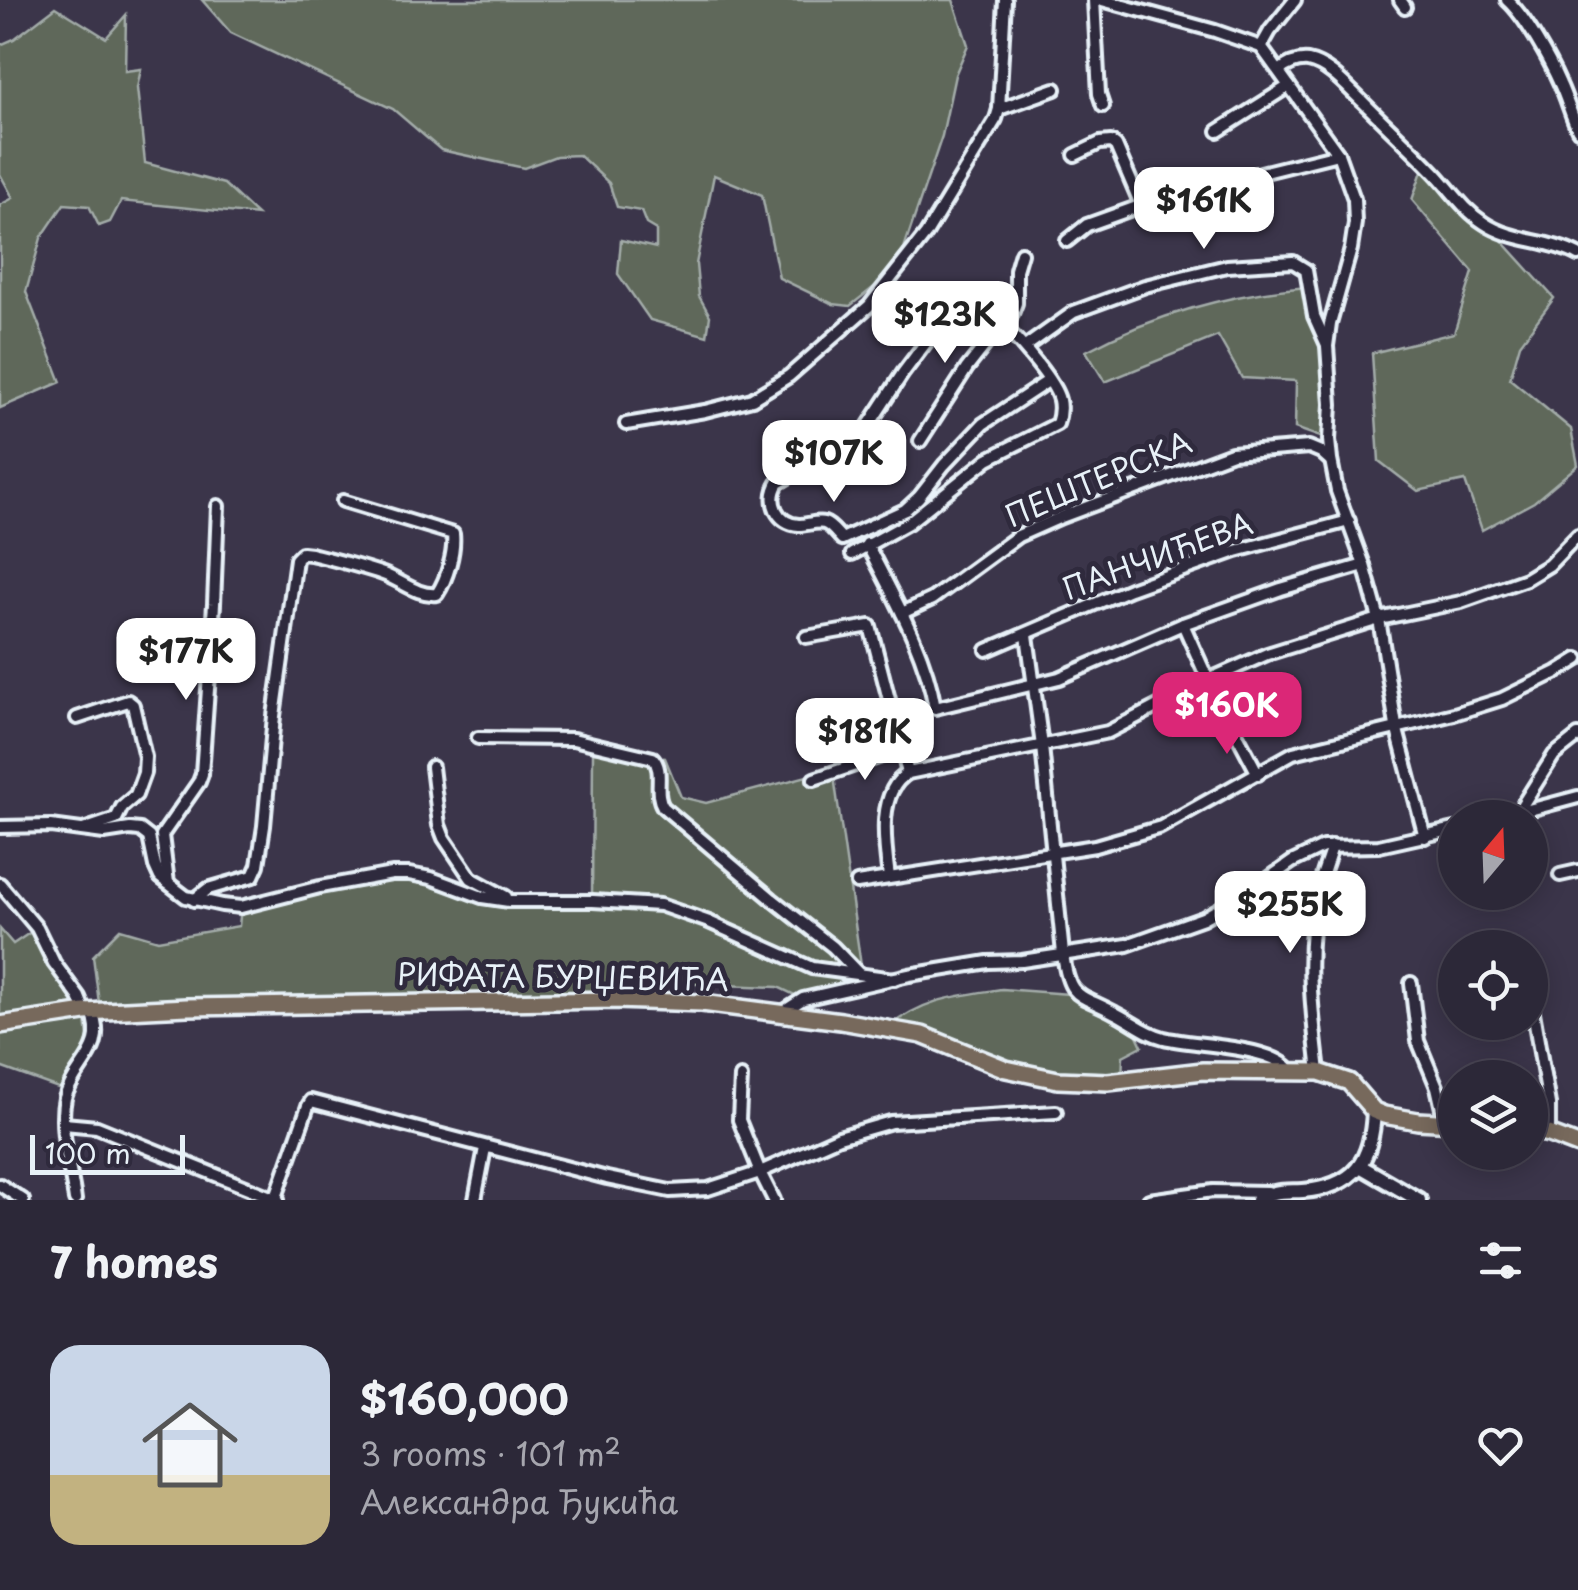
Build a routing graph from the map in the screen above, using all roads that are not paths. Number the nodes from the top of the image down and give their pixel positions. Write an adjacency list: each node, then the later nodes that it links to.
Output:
1 (1005, 0): 11 (street)
2 (1094, 0): 10 (street)
3 (1102, 0): 6 (street)
4 (1295, 0): 6 (street)
5 (1507, 0): 12 (street)
6 (1261, 47): 7 (street)
7 (1280, 70): 8 (street); 19 (street)
8 (1289, 86): 13 (street); 15 (street)
9 (1055, 89): 11 (street)
10 (1103, 106)
11 (999, 109): 25 (street)
12 (1578, 130)
13 (1218, 132)
14 (1075, 154): 16 (street)
15 (1338, 154): 16 (street); 22 (street)
16 (1142, 207): 17 (street)
17 (1068, 241)
18 (1022, 254): 20 (street)
19 (1578, 255)
20 (1006, 328): 23 (street); 26 (street)
21 (930, 337): 24 (street)
22 (1327, 346): 23 (street); 27 (street)
23 (1025, 347): 24 (street)
24 (1048, 381): 32 (street)
25 (626, 424)
26 (920, 442)
27 (1331, 460): 30 (street); 35 (street, ПЕШТЕРСКА)
28 (343, 501): 69 (street)
29 (218, 506): 68 (street)
30 (1349, 521): 34 (street); 38 (street, ПАНЧИЋЕВА)
31 (1578, 535): 36 (street)
32 (867, 544): 33 (street); 35 (street)
33 (852, 554)
34 (1364, 566): 36 (street); 37 (street)
35 (902, 614): 43 (street)
36 (1380, 618): 42 (street); 45 (street)
37 (1183, 624): 42 (street); 43 (street)
38 (1027, 635): 40 (street, ПАНЧИЋЕВА); 43 (street)
39 (806, 637): 49 (street)
40 (987, 650)
41 (1578, 659): 45 (street)
42 (1208, 680): 48 (street); 52 (street)
43 (1035, 685): 48 (street)
44 (77, 718): 58 (street)
45 (1396, 726): 52 (street); 60 (street)
46 (1578, 736): 55 (street)
47 (478, 738): 72 (street)
48 (1042, 746): 51 (street); 62 (street)
49 (902, 748): 51 (street); 53 (street)
50 (432, 767): 70 (street)
51 (908, 774): 65 (street)
52 (1258, 774): 62 (street)
53 (814, 779)
54 (1578, 797): 56 (street)
55 (1526, 800)
56 (1548, 804)
57 (0, 828): 58 (street)
58 (82, 831): 68 (street)
59 (1438, 834): 60 (street)
60 (1425, 837): 61 (street)
61 (1332, 846): 71 (street); 80 (street)
62 (1054, 853): 65 (street); 71 (street)
63 (1578, 871): 64 (street)
64 (1560, 876)
65 (890, 877): 66 (street)
66 (856, 882)
67 (0, 884): 75 (street)
68 (169, 884): 69 (street, РИФАТА БУРЏЕВИЋА)
69 (194, 900): 70 (street, РИФАТА БУРЏЕВИЋА)
70 (509, 902): 72 (street, РИФАТА БУРЏЕВИЋА)
71 (1063, 954): 73 (street); 79 (street)
72 (858, 972): 73 (street, РИФАТА БУРЏЕВИЋА)
73 (894, 979): 76 (street)
74 (1411, 983): 82 (street)
75 (89, 1012): 76 (main road, РИФАТА БУРЏЕВИЋА); 77 (main road, РИФАТА БУРЏЕВИЋА); 86 (street)
76 (782, 1013): 79 (main road, РИФАТА БУРЏЕВИЋА)
77 (0, 1025)
78 (1538, 1040): 87 (street)
79 (1292, 1072): 80 (main road, РИФАТА БУРЏЕВИЋА)
80 (1320, 1072): 83 (main road)
81 (741, 1077): 91 (street)
82 (1438, 1092)
83 (1374, 1111): 85 (main road); 90 (street)
84 (1056, 1112): 91 (street)
85 (1438, 1121)
86 (64, 1124): 97 (street); 98 (street)
87 (1549, 1134): 88 (main road)
88 (1578, 1145)
89 (486, 1148): 94 (street); 98 (street); 99 (street)
90 (1360, 1166): 93 (street); 102 (street)
91 (760, 1172): 94 (street); 100 (street)
92 (0, 1184): 96 (street)
93 (1328, 1194): 95 (street)
94 (655, 1195)
95 (1262, 1196): 101 (street)
96 (23, 1200)
97 (75, 1200)
98 (276, 1200)
99 (474, 1200)
100 (774, 1200)
101 (1149, 1200)
102 (1419, 1200)

